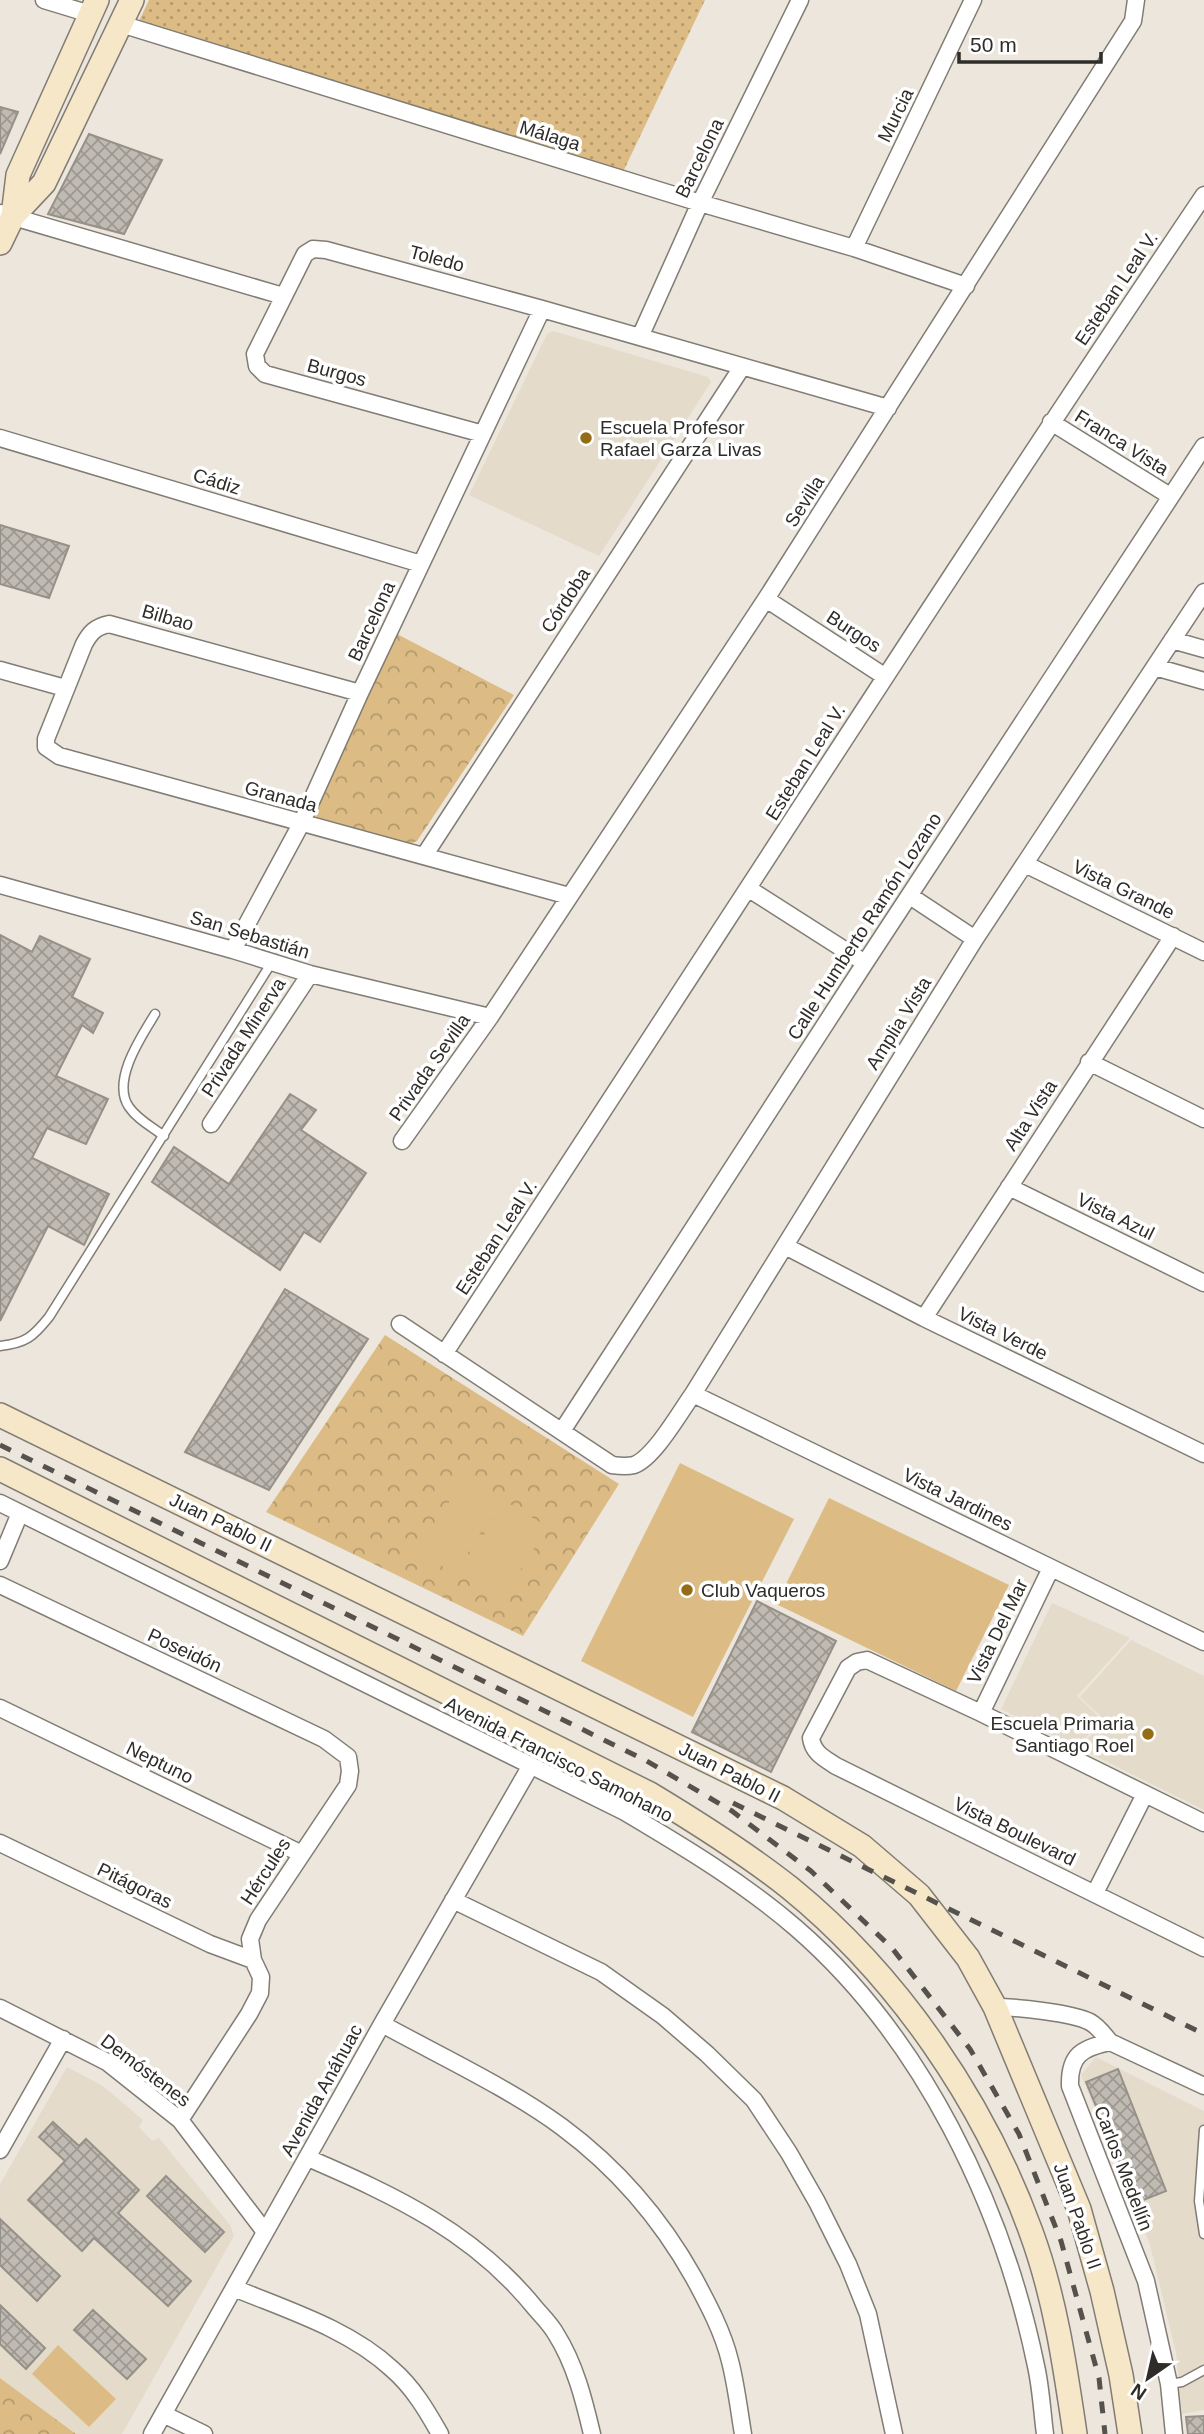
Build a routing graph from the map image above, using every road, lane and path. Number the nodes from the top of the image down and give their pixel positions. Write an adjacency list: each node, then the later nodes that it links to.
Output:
1 (44, 0): 6 (street)
2 (132, 0): 7 (main road)
3 (800, 0): 9 (street, Barcelona)
4 (973, 0): 12 (street, Murcia)
5 (1136, 0): 13 (street, Sevilla)
6 (94, 7): 10 (main road)
7 (121, 24): 9 (street, Málaga); 10 (main road)
8 (1204, 195): 19 (street, Esteban Leal V.)
9 (700, 203): 12 (street, Málaga); 16 (street, Barcelona)
10 (7, 214): 11 (main road); 14 (street)
11 (0, 243)
12 (855, 248): 13 (street, Málaga)
13 (966, 286): 18 (street, Sevilla)
14 (283, 296): 15 (street, Toledo); 20 (street, Burgos)
15 (542, 309): 16 (street, Toledo); 20 (street, Barcelona)
16 (640, 337): 17 (street, Toledo)
17 (742, 367): 18 (street, Toledo); 36 (street, Córdoba)
18 (888, 408): 26 (street, Sevilla)
19 (1051, 422): 23 (street, Franca Vista); 31 (street, Esteban Leal V.)
20 (483, 434): 24 (street, Barcelona)
21 (0, 438): 24 (street, Cádiz)
22 (1204, 446): 23 (street, Calle Humberto Ramón Lozano)
23 (1170, 496): 41 (street, Calle Humberto Ramón Lozano)
24 (421, 564): 34 (street, Barcelona)
25 (1204, 592): 27 (street, Amplia Vista)
26 (766, 599): 31 (street, Burgos); 40 (street, Sevilla)
27 (1172, 640): 28 (street); 29 (street, Amplia Vista)
28 (1204, 649)
29 (1155, 667): 32 (street); 37 (street, Amplia Vista)
30 (0, 670): 33 (street)
31 (884, 676): 39 (street, Esteban Leal V.)
32 (1204, 681)
33 (65, 688): 34 (street, Bilbao); 35 (street, Granada)
34 (360, 692): 35 (street, Barcelona)
35 (301, 824): 36 (street, Granada); 44 (street, Barcelona)
36 (424, 856): 40 (street, Granada)
37 (1026, 864): 42 (street, Vista Grande); 43 (street, Amplia Vista)
38 (0, 885): 44 (street, San Sebastián)
39 (749, 889): 47 (street); 62 (street, Esteban Leal V.)
40 (569, 896): 50 (street, Sevilla)
41 (910, 896): 43 (street); 47 (street, Calle Humberto Ramón Lozano)
42 (1173, 936): 45 (street, Vista Grande); 51 (street, Alta Vista)
43 (975, 939): 57 (street, Amplia Vista)
44 (233, 950): 46 (street, San Sebastián)
45 (1204, 952)
46 (272, 962): 48 (street, San Sebastián); 54 (lane)
47 (865, 963): 65 (street, Calle Humberto Ramón Lozano)
48 (310, 974): 50 (street, San Sebastián); 53 (street, Privada Minerva)
49 (155, 1014): 54 (lane)
50 (490, 1017): 55 (street, Privada Sevilla)
51 (1089, 1062): 52 (street); 56 (street, Alta Vista)
52 (1204, 1119)
53 (211, 1124)
54 (164, 1136): 61 (lane)
55 (402, 1141)
56 (1009, 1187): 58 (street, Vista Azul); 59 (street, Alta Vista)
57 (785, 1246): 59 (street, Vista Verde); 63 (street, Amplia Vista)
58 (1204, 1283)
59 (924, 1318): 66 (street, Vista Verde)
60 (400, 1324): 62 (street)
61 (0, 1346)
62 (444, 1354): 65 (street)
63 (693, 1394): 65 (street, Amplia Vista); 71 (street, Vista Jardines)
64 (0, 1415): 86 (main road, Juan Pablo II)
65 (562, 1431)
66 (1204, 1454)
67 (0, 1469): 109 (main road)
68 (0, 1503): 69 (street, Avenida Francisco Samohano)
69 (20, 1513): 70 (street); 77 (street, Avenida Francisco Samohano)
70 (0, 1562)
71 (1051, 1568): 73 (street, Vista Jardines); 75 (street, Vista Del Mar)
72 (0, 1585): 76 (street, Poseidón)
73 (1204, 1642)
74 (0, 1708): 81 (street, Neptuno)
75 (981, 1713): 78 (street); 82 (street, Vista Boulevard)
76 (348, 1757): 81 (street, Hércules)
77 (530, 1768): 83 (street, Avenida Anáhuac); 108 (street, Avenida Francisco Samohano)
78 (1145, 1794): 79 (street); 82 (street)
79 (1204, 1824)
80 (0, 1843): 85 (street, Pitágoras)
81 (302, 1854): 85 (street, Hércules)
82 (1095, 1893): 84 (street, Vista Boulevard)
83 (453, 1900): 88 (street, Avenida Anáhuac); 107 (street)
84 (1204, 1948)
85 (253, 1960): 92 (street, Hércules)
86 (995, 2007): 90 (street); 110 (main road, Juan Pablo II)
87 (0, 2008): 89 (street, Demóstenes)
88 (382, 2024): 95 (street, Avenida Anáhuac); 106 (street)
89 (64, 2039): 92 (street, Demóstenes); 94 (street)
90 (1110, 2042): 91 (street); 100 (street, Carlos Medellín)
91 (1204, 2086)
92 (180, 2120): 96 (street, Demóstenes)
93 (1204, 2130): 97 (lane)
94 (0, 2150)
95 (309, 2158): 96 (street, Avenida Anáhuac); 105 (street)
96 (265, 2232): 98 (street, Avenida Anáhuac)
97 (1204, 2234)
98 (234, 2288): 101 (street, Avenida Anáhuac); 104 (street)
99 (1204, 2370): 100 (lane)
100 (1170, 2384): 111 (street, Carlos Medellín)
101 (163, 2413): 102 (street, Avenida Anáhuac); 103 (street)
102 (152, 2434)
103 (204, 2434)
104 (440, 2434)
105 (592, 2434)
106 (743, 2434)
107 (894, 2434)
108 (1045, 2434)
109 (1075, 2434)
110 (1130, 2434)
111 (1174, 2434)

